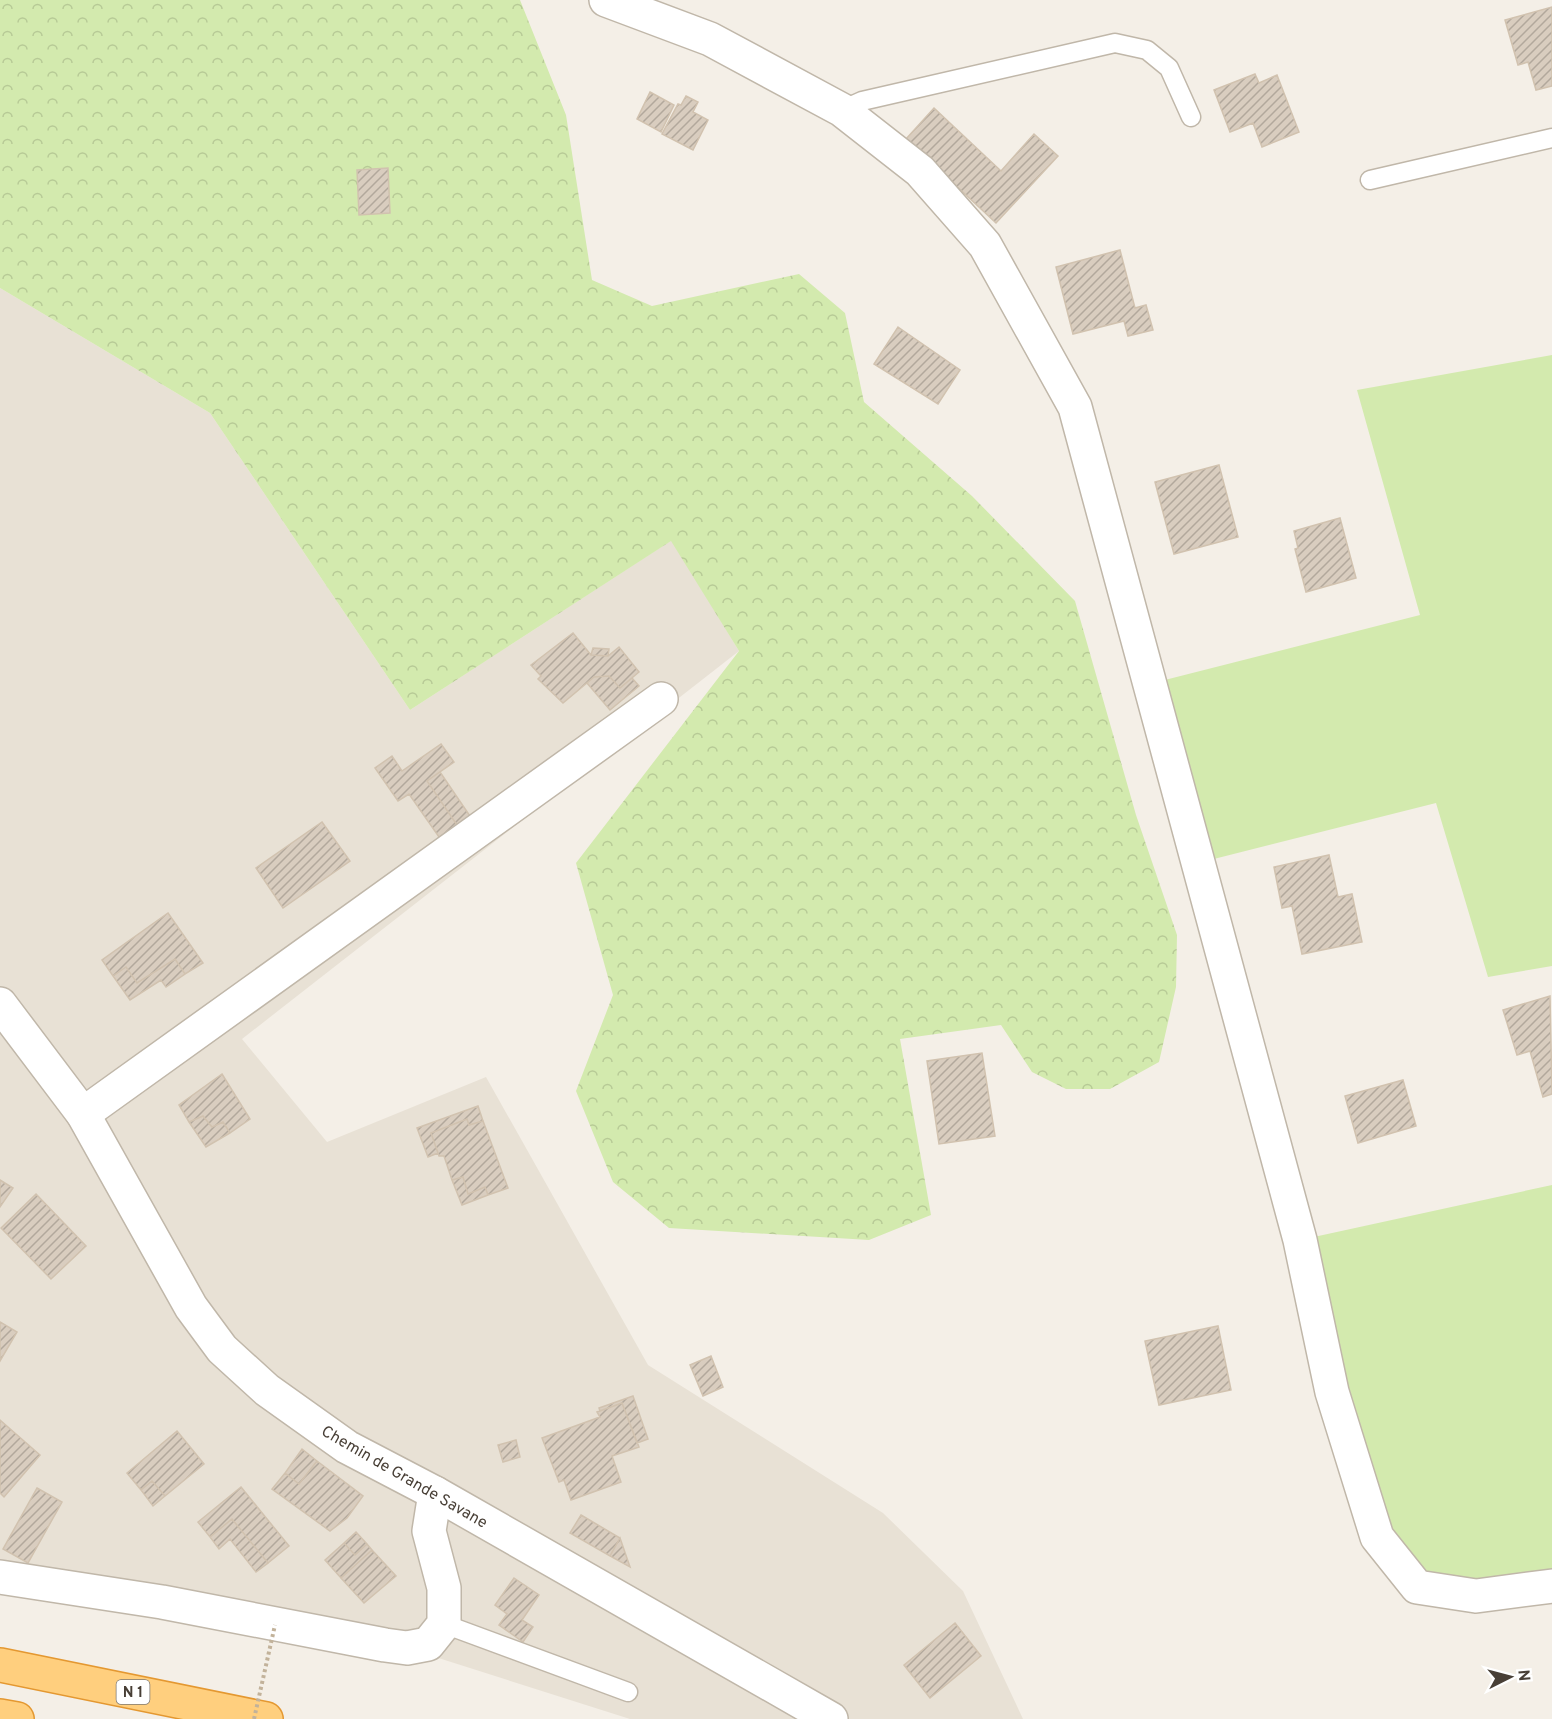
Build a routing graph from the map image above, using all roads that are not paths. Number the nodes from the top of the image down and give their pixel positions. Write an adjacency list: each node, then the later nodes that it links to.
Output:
1 (606, 0): 2 (street)
2 (842, 111): 3 (lane); 11 (street)
3 (1191, 117)
4 (1552, 138): 5 (lane)
5 (1370, 180)
6 (661, 699): 8 (street)
7 (0, 1004): 8 (street, Chemin de Grande Savane)
8 (83, 1114): 9 (street, Chemin de Grande Savane)
9 (435, 1493): 12 (street); 18 (street, Chemin de Grande Savane)
10 (0, 1576): 12 (street)
11 (1552, 1586)
12 (444, 1624): 14 (lane)
13 (0, 1665): 17 (highway, N 1)
14 (628, 1692)
15 (0, 1716): 16 (highway)
16 (17, 1719)
17 (266, 1719)
18 (831, 1719)

